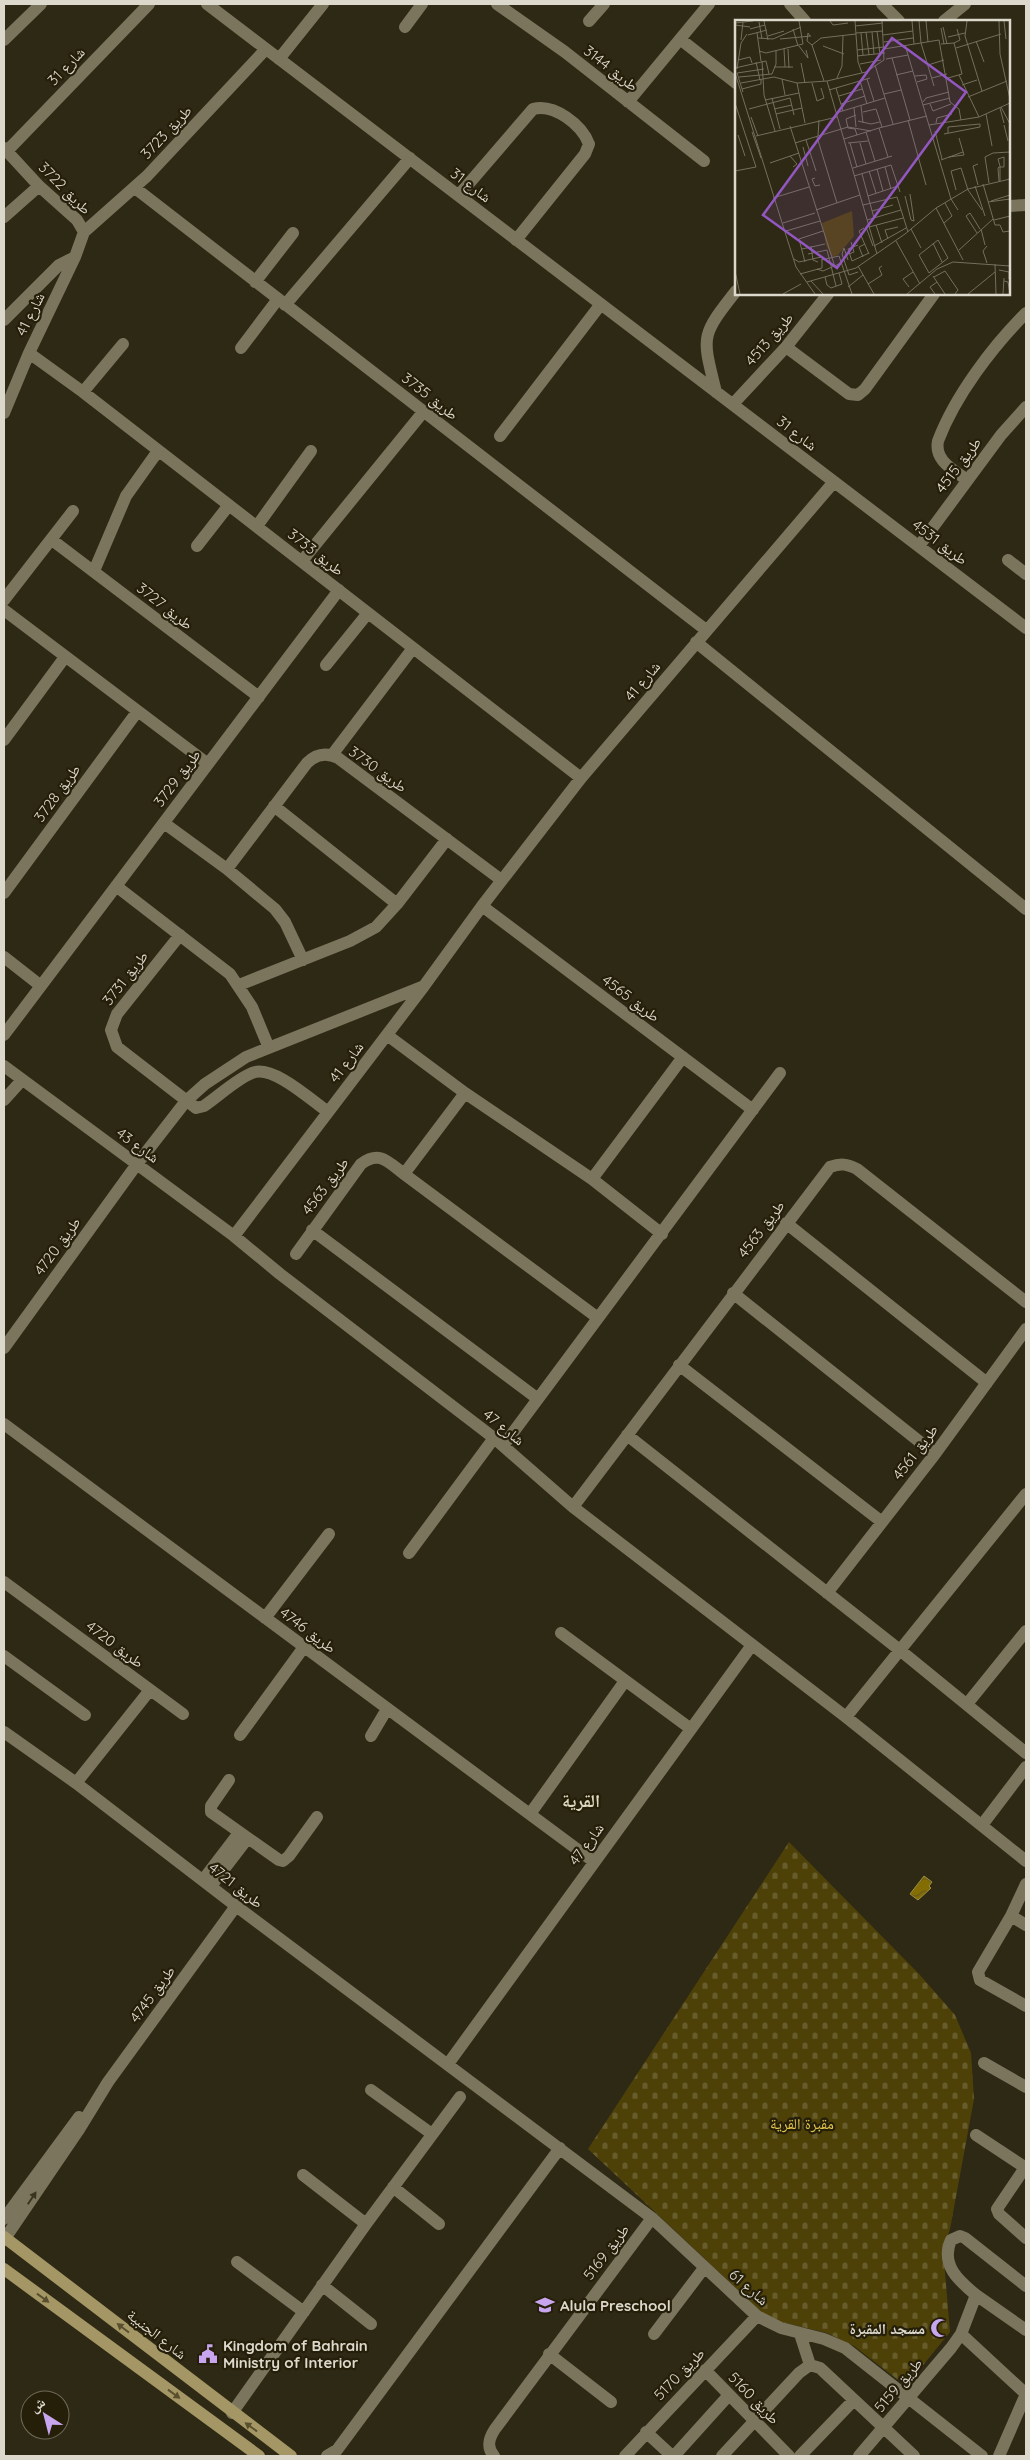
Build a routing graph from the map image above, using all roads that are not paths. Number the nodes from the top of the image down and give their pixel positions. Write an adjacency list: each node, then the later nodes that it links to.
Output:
1 (41, 4): 18 (street)
2 (150, 4): 23 (street, شارع 31)
3 (207, 4): 19 (street, شارع 31)
4 (323, 4): 20 (street)
5 (422, 4): 16 (street)
6 (604, 4): 15 (street)
7 (709, 4): 17 (street)
8 (790, 4): 12 (street)
9 (882, 4): 13 (street)
10 (965, 4): 14 (street)
11 (502, 5): 22 (street, طريق 3144)
12 (804, 20)
13 (898, 20)
14 (945, 20)
15 (589, 21)
16 (404, 27)
17 (680, 39): 21 (street); 22 (street)
18 (4, 40)
19 (266, 49): 20 (street, شارع 31); 27 (street, طريق 3723)
20 (279, 59): 24 (street, شارع 31)
21 (735, 82)
22 (628, 102): 25 (street, طريق 3144)
23 (5, 149): 26 (street, طريق 3722)
24 (410, 158): 28 (street, شارع 31); 40 (street)
25 (704, 161)
26 (39, 186): 31 (street); 32 (street, طريق 3722)
27 (135, 188): 32 (street, طريق 3723); 36 (street, طريق 3735)
28 (459, 195): 34 (street, شارع 31); 34 (street)
29 (1026, 205): 30 (street)
30 (1010, 206)
31 (4, 217)
32 (84, 232): 35 (street, طريق 3722)
33 (293, 233): 36 (street)
34 (516, 240): 41 (street, شارع 31)
35 (75, 257): 43 (street); 47 (street, شارع 41)
36 (256, 282): 40 (street, طريق 3735)
37 (735, 291): 49 (street)
38 (827, 295): 45 (street, طريق 4513)
39 (933, 295): 45 (street)
40 (282, 302): 46 (street); 52 (street, طريق 3735)
41 (601, 304): 49 (street, شارع 31); 54 (street)
42 (1026, 313): 57 (street)
43 (4, 320)
44 (123, 344): 48 (street)
45 (786, 347): 50 (street, طريق 4513)
46 (241, 348)
47 (29, 353): 48 (street, طريق 3733); 53 (street, شارع 41)
48 (83, 392): 55 (street, طريق 3733)
49 (716, 392): 50 (street, شارع 31)
50 (733, 404): 58 (street, شارع 31)
51 (1026, 407): 57 (street, طريق 4515)
52 (424, 412): 66 (street); 74 (street, طريق 3735)
53 (4, 413)
54 (500, 436)
55 (158, 451): 59 (street, طريق 3733); 67 (street)
56 (311, 451): 61 (street)
57 (968, 480): 64 (street, طريق 4515)
58 (833, 483): 64 (street, طريق 4531); 74 (street, شارع 41)
59 (229, 505): 61 (street, طريق 3733); 63 (street)
60 (73, 511): 62 (street)
61 (257, 526): 66 (street, طريق 3733)
62 (52, 540): 67 (street, طريق 3727); 70 (street)
63 (197, 546)
64 (919, 546): 73 (street, طريق 4531)
65 (1008, 560): 68 (street)
66 (302, 561): 69 (street, طريق 3733)
67 (94, 571): 79 (street, طريق 3727)
68 (1026, 574)
69 (339, 590): 72 (street, طريق 3733); 79 (street, طريق 3729)
70 (4, 600)
71 (4, 610): 77 (street)
72 (368, 613): 76 (street, طريق 3733); 78 (street)
73 (1026, 628)
74 (706, 630): 75 (street, شارع 41)
75 (696, 642): 84 (street, شارع 41); 94 (street)
76 (413, 648): 82 (street); 84 (street, طريق 3733)
77 (66, 657): 80 (street); 81 (street)
78 (326, 665)
79 (259, 696): 83 (street, طريق 3729)
80 (137, 712): 83 (street); 91 (street, طريق 3728)
81 (4, 740)
82 (332, 755): 85 (street, طريق 3730); 87 (street, طريق 3730)
83 (208, 764): 86 (street, طريق 3729)
84 (581, 778): 89 (street, شارع 41)
85 (274, 806): 88 (street, طريق 3730); 92 (street)
86 (164, 823): 88 (street); 90 (street, طريق 3729)
87 (447, 839): 89 (street, طريق 3730); 92 (street)
88 (227, 869): 97 (street)
89 (500, 879): 93 (street, شارع 41)
90 (116, 886): 95 (street); 99 (street, طريق 3729)
91 (4, 893)
92 (397, 904): 97 (street)
93 (486, 909): 100 (street, شارع 41); 104 (street, طريق 4565)
94 (1026, 909)
95 (180, 935): 98 (street); 110 (street, طريق 3731)
96 (4, 958): 99 (street)
97 (302, 960): 98 (street)
98 (239, 985): 103 (street)
99 (41, 986): 102 (street, طريق 3729)
100 (424, 986): 101 (street, شارع 41); 103 (street)
101 (387, 1035): 108 (street); 112 (street, شارع 41)
102 (4, 1036)
103 (269, 1048): 110 (street)
104 (683, 1057): 111 (street, طريق 4565); 115 (street)
105 (4, 1066): 107 (street, شارع 43)
106 (780, 1073): 111 (street)
107 (22, 1080): 109 (street); 113 (street, شارع 43)
108 (465, 1092): 114 (street); 115 (street)
109 (4, 1100)
110 (186, 1101): 112 (street); 113 (street)
111 (753, 1110): 118 (street)
112 (328, 1112): 119 (street, شارع 41)
113 (137, 1164): 119 (street, شارع 43); 125 (street, طريق 4720)
114 (404, 1174): 117 (street, طريق 4563); 123 (street)
115 (592, 1179): 118 (street)
116 (786, 1223): 121 (street, طريق 4563); 122 (street, طريق 4563); 127 (street)
117 (312, 1230): 120 (street, طريق 4563); 128 (street)
118 (662, 1234): 123 (street)
119 (234, 1236): 131 (street, شارع 47)
120 (296, 1254)
121 (733, 1293): 126 (street, طريق 4563); 132 (street)
122 (1026, 1302)
123 (598, 1318): 128 (street)
124 (1026, 1329): 127 (street, طريق 4561)
125 (4, 1348)
126 (679, 1365): 130 (street, طريق 4563); 135 (street)
127 (987, 1383): 132 (street, طريق 4561)
128 (538, 1399): 131 (street)
129 (4, 1424): 140 (street, طريق 4746)
130 (627, 1435): 134 (street, طريق 4563); 139 (street)
131 (499, 1442): 134 (street, شارع 47); 137 (street)
132 (935, 1454): 135 (street, طريق 4561)
133 (1026, 1494): 145 (street)
134 (573, 1507): 143 (street, شارع 47)
135 (882, 1522): 139 (street, طريق 4561)
136 (329, 1534): 140 (street)
137 (409, 1553)
138 (4, 1582): 148 (street, طريق 4720)
139 (827, 1593): 145 (street)
140 (265, 1618): 144 (street, طريق 4746)
141 (1026, 1631): 149 (street)
142 (561, 1633): 147 (street)
143 (752, 1645): 153 (street, شارع 47); 154 (street, شارع 47)
144 (304, 1648): 150 (street, طريق 4746); 156 (street)
145 (901, 1651): 149 (street); 153 (street)
146 (4, 1656): 152 (street)
147 (626, 1681): 154 (street); 162 (street)
148 (150, 1690): 151 (street, طريق 4720); 161 (street)
149 (966, 1704): 158 (street)
150 (387, 1709): 157 (street); 162 (street, طريق 4746)
151 (183, 1714)
152 (85, 1715)
153 (846, 1718): 164 (street, شارع 47)
154 (691, 1730): 166 (street, شارع 47)
155 (4, 1732): 161 (street, طريق 4721)
156 (240, 1736)
157 (371, 1736)
158 (1026, 1753)
159 (1026, 1766): 164 (street)
160 (229, 1780): 165 (street)
161 (76, 1782): 168 (street, طريق 4721)
162 (530, 1814): 166 (street, طريق 4746)
163 (317, 1817): 165 (street)
164 (982, 1825): 167 (street, شارع 47)
165 (243, 1836): 168 (street)
166 (593, 1861): 175 (street, شارع 47)
167 (1026, 1861)
168 (207, 1883): 170 (street, طريق 4721)
169 (1026, 1884): 171 (street)
170 (236, 1906): 175 (street, طريق 4721); 179 (street, طريق 4745)
171 (1011, 1916): 172 (street); 173 (street)
172 (1026, 1925)
173 (1026, 2006)
174 (984, 2063): 176 (street)
175 (448, 2064): 182 (street, شارع 61)
176 (1025, 2082)
177 (371, 2090): 180 (street)
178 (460, 2097): 180 (street)
179 (95, 2101): 187 (street, طريق 4745); 191 (street, طريق 4745, one-way to 179)
180 (432, 2134): 185 (street)
181 (976, 2135): 183 (street)
182 (560, 2148): 186 (street, شارع 61); 217 (street)
183 (1026, 2167): 190 (street)
184 (303, 2175): 188 (street)
185 (393, 2187): 188 (street); 189 (street)
186 (652, 2218): 193 (street, شارع 61); 205 (street, طريق 5169)
187 (4, 2219)
188 (366, 2224): 195 (street)
189 (439, 2224)
190 (1026, 2238)
191 (4, 2239): 213 (main road, شارع الجنبية, one-way to 191)
192 (237, 2262): 198 (street)
193 (704, 2268): 199 (street, شارع 61); 202 (street)
194 (4, 2269): 219 (main road, one-way to 219)
195 (322, 2285): 198 (street); 200 (street)
196 (1026, 2286): 197 (street)
197 (976, 2295): 201 (street); 204 (street, طريق 5159)
198 (304, 2312): 213 (street)
199 (757, 2316): 203 (street, شارع 61); 207 (street, طريق 5170)
200 (372, 2324)
201 (1026, 2330)
202 (654, 2334)
203 (800, 2334): 206 (street); 210 (street, شارع 61)
204 (961, 2334): 208 (street); 210 (street, طريق 5159)
205 (549, 2354): 212 (street); 221 (street, طريق 5169)
206 (810, 2365): 211 (street); 214 (street)
207 (705, 2370): 209 (street, طريق 5160); 216 (street, طريق 5170)
208 (1026, 2394): 229 (street)
209 (729, 2395): 214 (street, طريق 5160); 223 (street)
210 (909, 2397): 215 (street, طريق 5159); 228 (street, شارع 61)
211 (853, 2401): 215 (street); 225 (street)
212 (611, 2402)
213 (232, 2413): 220 (main road, شارع الجنبية, one-way to 213)
214 (754, 2422): 218 (street, طريق 5160); 224 (street)
215 (882, 2428): 226 (street, طريق 5159); 227 (street)
216 (646, 2432): 222 (street, طريق 5170); 223 (street)
217 (333, 2454)
218 (781, 2454)
219 (258, 2456)
220 (291, 2456)
221 (494, 2456)
222 (625, 2456)
223 (673, 2456)
224 (722, 2456)
225 (800, 2456)
226 (859, 2456)
227 (914, 2456)
228 (982, 2456)
229 (999, 2456)

